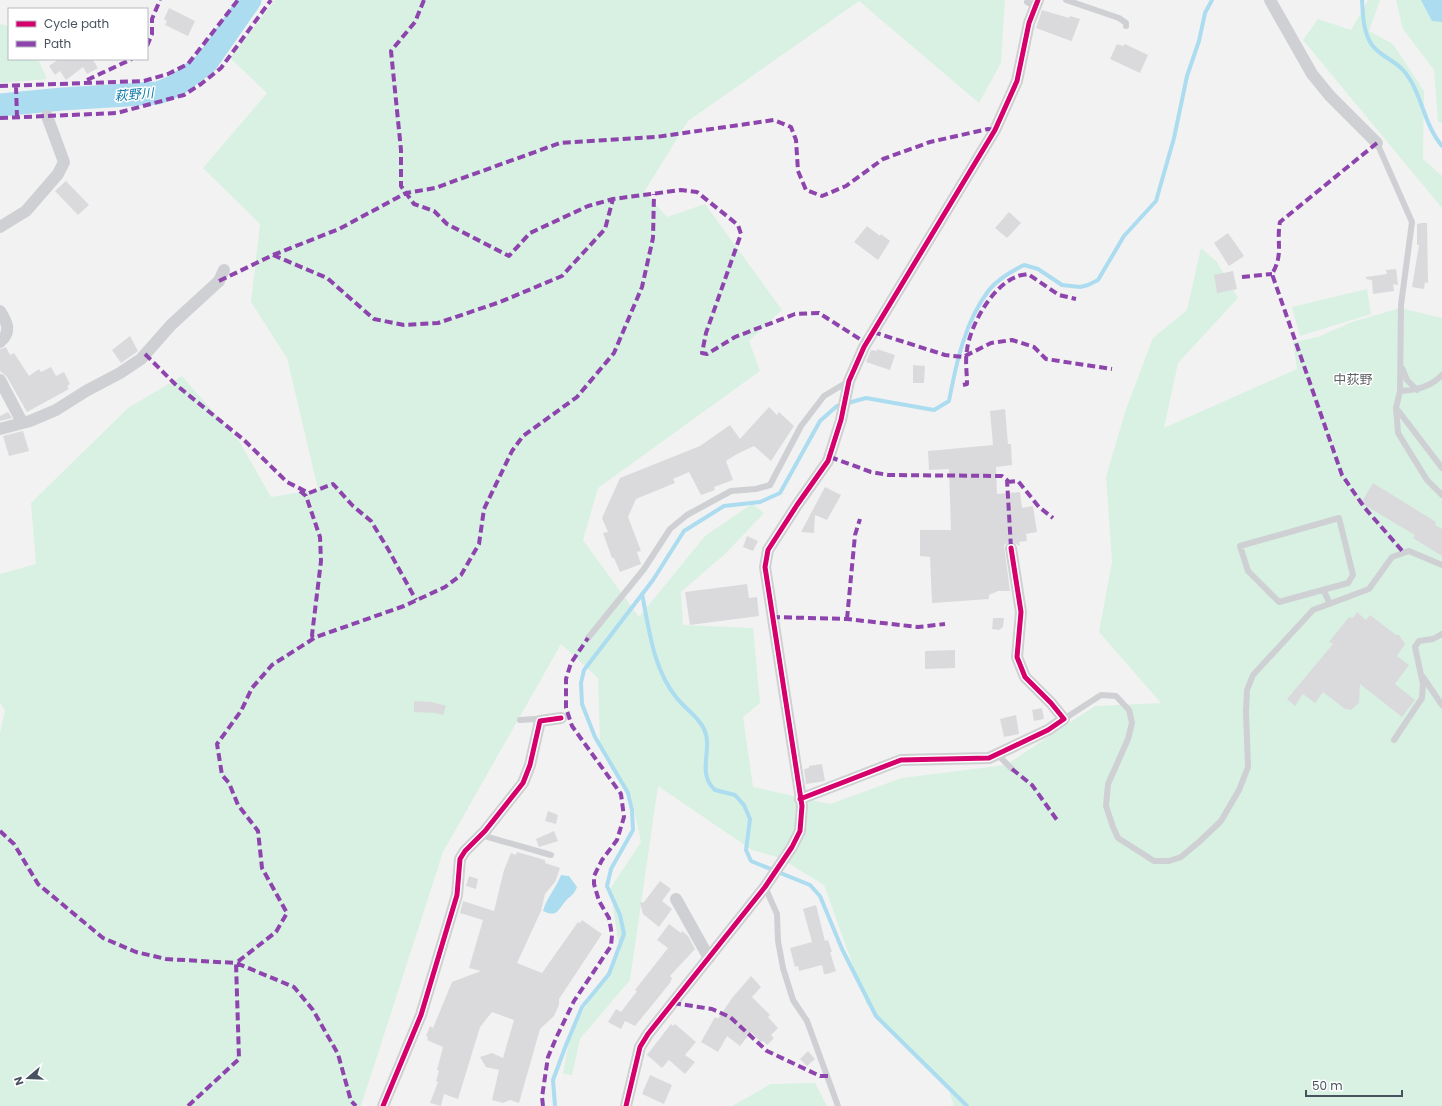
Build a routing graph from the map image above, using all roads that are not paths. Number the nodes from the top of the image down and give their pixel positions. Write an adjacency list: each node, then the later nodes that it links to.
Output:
1 (1066, 0): 4 (lane)
2 (1270, 0): 6 (street)
3 (1034, 2): 14 (street)
4 (1126, 26)
5 (47, 116): 7 (street)
6 (1377, 143): 11 (lane)
7 (0, 227)
8 (224, 270): 18 (street)
9 (0, 311): 10 (street)
10 (0, 342)
11 (1400, 365): 15 (lane); 16 (lane)
12 (1442, 375): 15 (lane)
13 (0, 380): 18 (street)
14 (849, 381): 27 (lane); 36 (street)
15 (1417, 390): 16 (lane)
16 (1400, 391): 17 (lane)
17 (1396, 408): 20 (lane); 21 (lane)
18 (22, 422): 19 (street)
19 (0, 429)
20 (1442, 468)
21 (1442, 495)
22 (1011, 548): 30 (street)
23 (1442, 565): 25 (lane)
24 (1324, 590): 24 (lane); 25 (lane)
25 (1330, 604): 30 (lane)
26 (1442, 634): 28 (lane)
27 (588, 638)
28 (1420, 672): 29 (lane); 33 (lane)
29 (1442, 705)
30 (1064, 719): 34 (street)
31 (520, 720): 32 (lane)
32 (547, 722): 37 (street)
33 (1394, 740)
34 (997, 754): 35 (lane); 36 (street)
35 (1012, 769)
36 (800, 799): 39 (street)
37 (482, 835): 38 (lane); 42 (street)
38 (551, 855)
39 (767, 884): 41 (street); 44 (lane)
40 (676, 899): 41 (street)
41 (709, 958): 43 (street)
42 (383, 1106)
43 (626, 1106)
44 (838, 1106)

